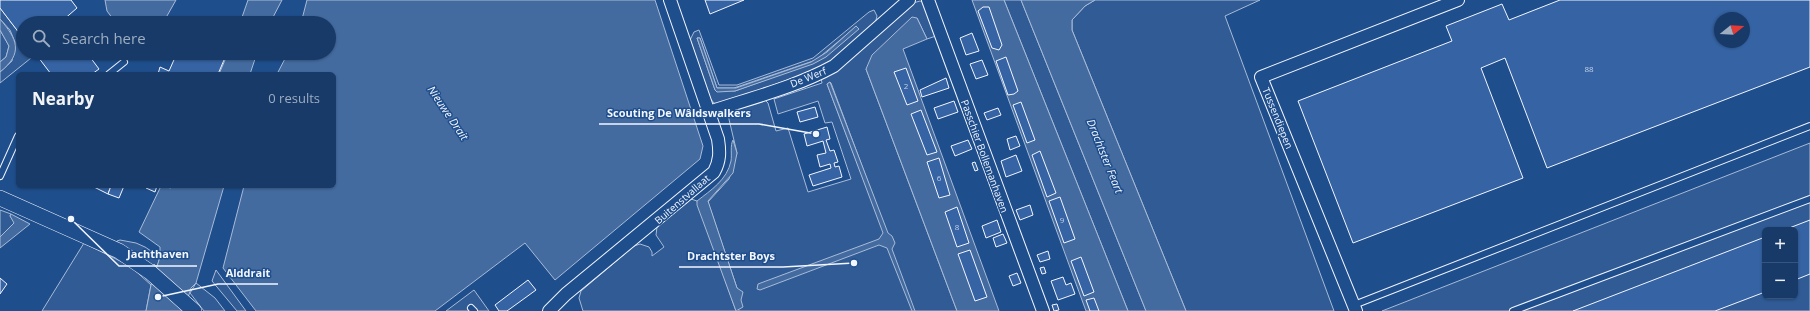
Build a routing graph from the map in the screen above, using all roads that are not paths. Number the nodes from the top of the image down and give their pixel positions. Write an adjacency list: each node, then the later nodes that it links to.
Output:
1 (670, 0): 7 (street, Buitenstvallaat)
2 (909, 0): 7 (street, De Werf)
3 (928, 0): 16 (street, Passchier Bollemanhaven)
4 (1458, 0): 13 (street, Tussendiepen)
5 (124, 62): 6 (lane)
6 (112, 72)
7 (709, 112): 15 (street, Buitenstvallaat)
8 (1810, 126): 13 (lane)
9 (16, 140): 10 (lane)
10 (0, 176)
11 (0, 198): 14 (street)
12 (1810, 199): 17 (lane)
13 (1355, 308)
14 (193, 309)
15 (549, 311)
16 (1043, 311)
17 (1513, 311)

